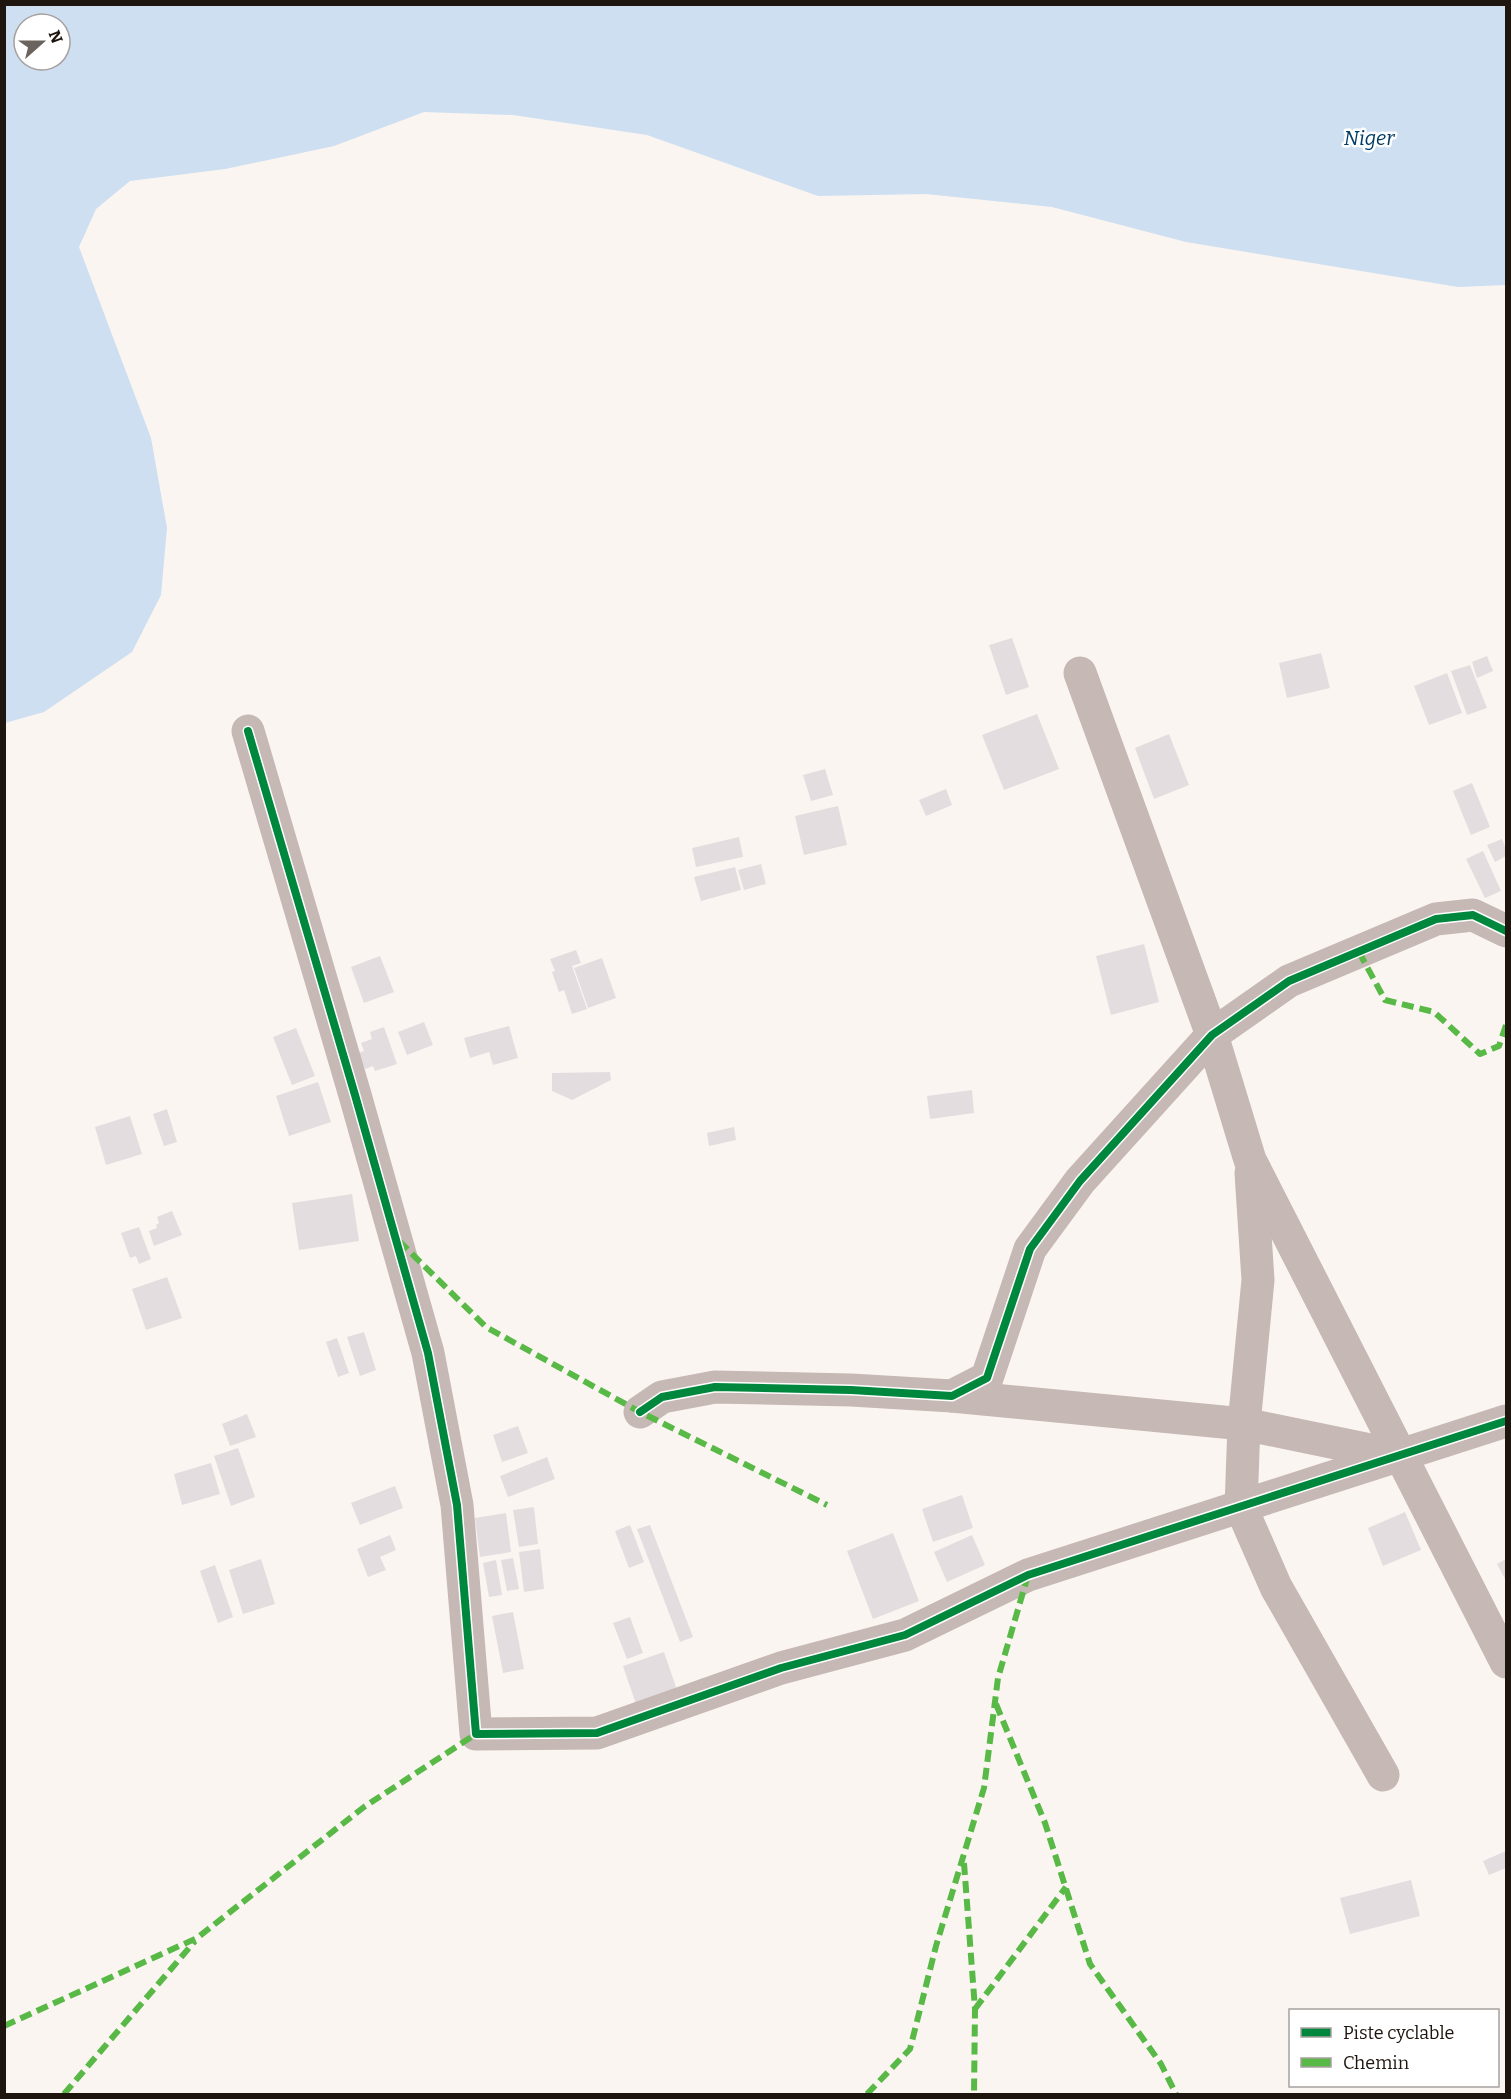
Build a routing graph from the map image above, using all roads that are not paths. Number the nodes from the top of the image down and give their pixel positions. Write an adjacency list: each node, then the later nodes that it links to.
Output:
1 (1080, 673): 4 (street)
2 (248, 731): 11 (street)
3 (1506, 931): 4 (street)
4 (1212, 1035): 5 (street); 6 (street)
5 (1250, 1160): 9 (street); 10 (street)
6 (952, 1395): 7 (street); 9 (street)
7 (640, 1412)
8 (1506, 1421): 10 (street)
9 (1244, 1424): 10 (street); 11 (street)
10 (1401, 1456): 11 (street); 12 (street)
11 (1241, 1507): 13 (street)
12 (1506, 1662)
13 (1383, 1775)

